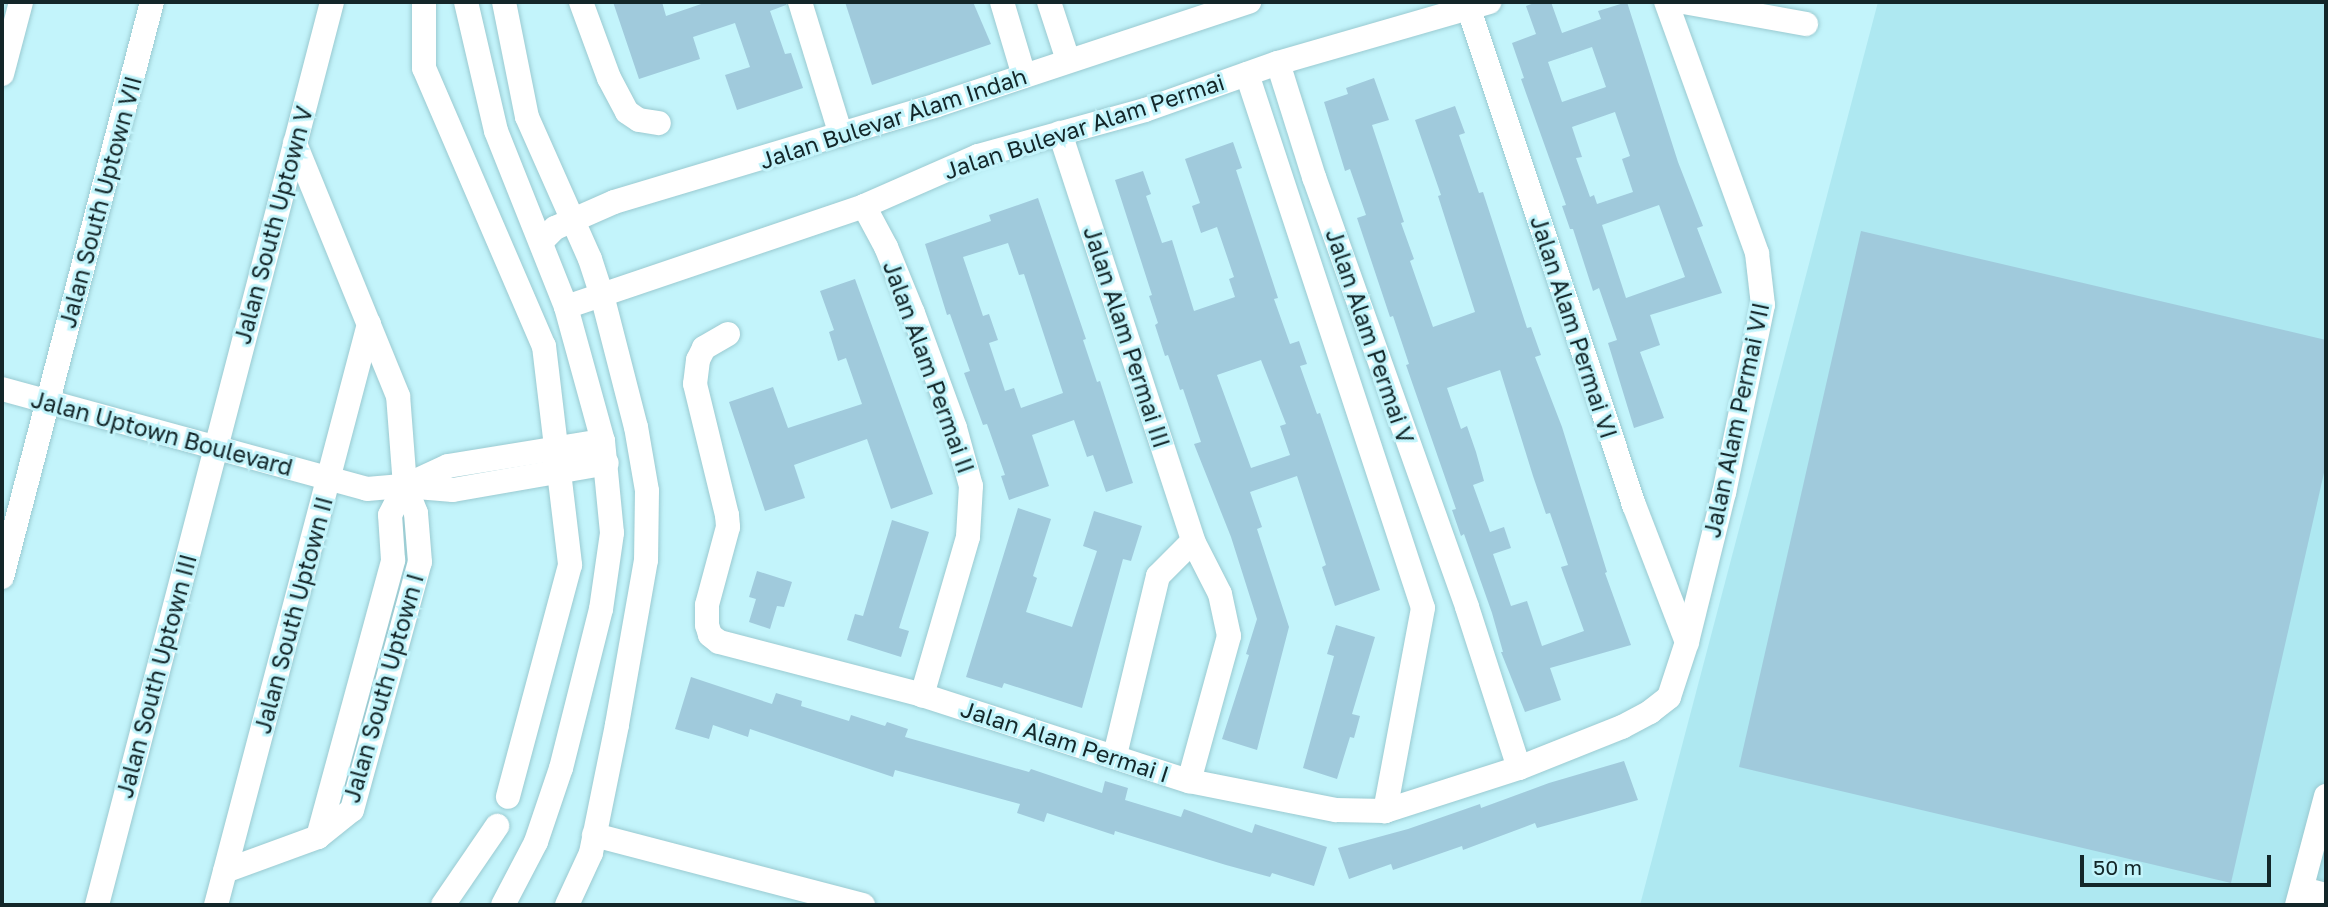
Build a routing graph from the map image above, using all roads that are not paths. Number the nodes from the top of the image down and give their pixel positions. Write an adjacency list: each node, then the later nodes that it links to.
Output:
1 (21, 2): 18 (street)
2 (152, 2): 33 (street, Jalan South Uptown VII)
3 (332, 2): 24 (street, Jalan South Uptown V)
4 (424, 2): 36 (street)
5 (466, 2): 27 (street)
6 (504, 2): 26 (street)
7 (581, 2): 21 (street)
8 (800, 2): 23 (street)
9 (1002, 2): 20 (street)
10 (1049, 2): 16 (street)
11 (1249, 2): 16 (street, Jalan Bulevar Alam Indah)
12 (1666, 2): 43 (street, Jalan Alam Permai VII)
13 (1684, 2): 15 (street)
14 (1479, 5): 17 (street, Jalan Bulevar Alam Permai); 43 (street, Jalan Alam Permai VI)
15 (1806, 24)
16 (1068, 60): 20 (street, Jalan Bulevar Alam Indah)
17 (1278, 63): 19 (street, Jalan Bulevar Alam Permai); 41 (street, Jalan Alam Permai V)
18 (2, 74)
19 (1247, 74): 22 (street, Jalan Bulevar Alam Permai); 42 (street, Jalan Alam Permai V)
20 (1024, 76): 23 (street, Jalan Bulevar Alam Indah)
21 (659, 123)
22 (1060, 133): 25 (street, Jalan Bulevar Alam Permai); 39 (street, Jalan Alam Permai III)
23 (841, 135): 26 (street, Jalan Bulevar Alam Indah)
24 (295, 143): 30 (street, Jalan South Uptown I); 34 (street, Jalan South Uptown V)
25 (864, 206): 28 (street, Jalan Bulevar Alam Permai); 44 (street, Jalan Alam Permai II)
26 (572, 220): 27 (street, Jalan Bulevar Alam Indah); 28 (street)
27 (541, 242): 29 (street)
28 (602, 295): 29 (street, Jalan Bulevar Alam Permai); 52 (street)
29 (566, 307): 35 (street)
30 (369, 324): 37 (street, Jalan South Uptown II); 38 (street, Jalan South Uptown I)
31 (727, 334): 44 (street, Jalan Alam Permai I)
32 (2, 389): 33 (street, Jalan Uptown Boulevard)
33 (48, 402): 34 (street, Jalan Uptown Boulevard); 40 (street, Jalan South Uptown VII)
34 (215, 447): 37 (street, Jalan Uptown Boulevard); 56 (street, Jalan South Uptown III)
35 (605, 452): 36 (street); 59 (street)
36 (558, 460): 38 (street); 49 (street)
37 (329, 478): 38 (street, Jalan Uptown Boulevard); 53 (street, Jalan South Uptown II)
38 (405, 486): 53 (street, Jalan South Uptown I)
39 (1194, 541): 45 (street); 47 (street, Jalan Alam Permai III)
40 (2, 577)
41 (1467, 607): 42 (street); 46 (street, Jalan Alam Permai V)
42 (1423, 608): 50 (street, Jalan Alam Permai V)
43 (1687, 642): 46 (street, Jalan Alam Permai I)
44 (922, 695): 45 (street, Jalan Alam Permai I)
45 (1115, 755): 47 (street, Jalan Alam Permai I)
46 (1519, 768): 50 (street, Jalan Alam Permai I)
47 (1189, 781): 50 (street, Jalan Alam Permai I)
48 (2326, 796): 55 (street)
49 (508, 797)
50 (1385, 811)
51 (497, 827): 58 (street)
52 (594, 835): 60 (street); 61 (street)
53 (225, 871): 57 (street, Jalan South Uptown II)
54 (2326, 895): 55 (street)
55 (2299, 897)
56 (97, 905)
57 (216, 905)
58 (443, 905)
59 (503, 905)
60 (567, 905)
61 (863, 905)

